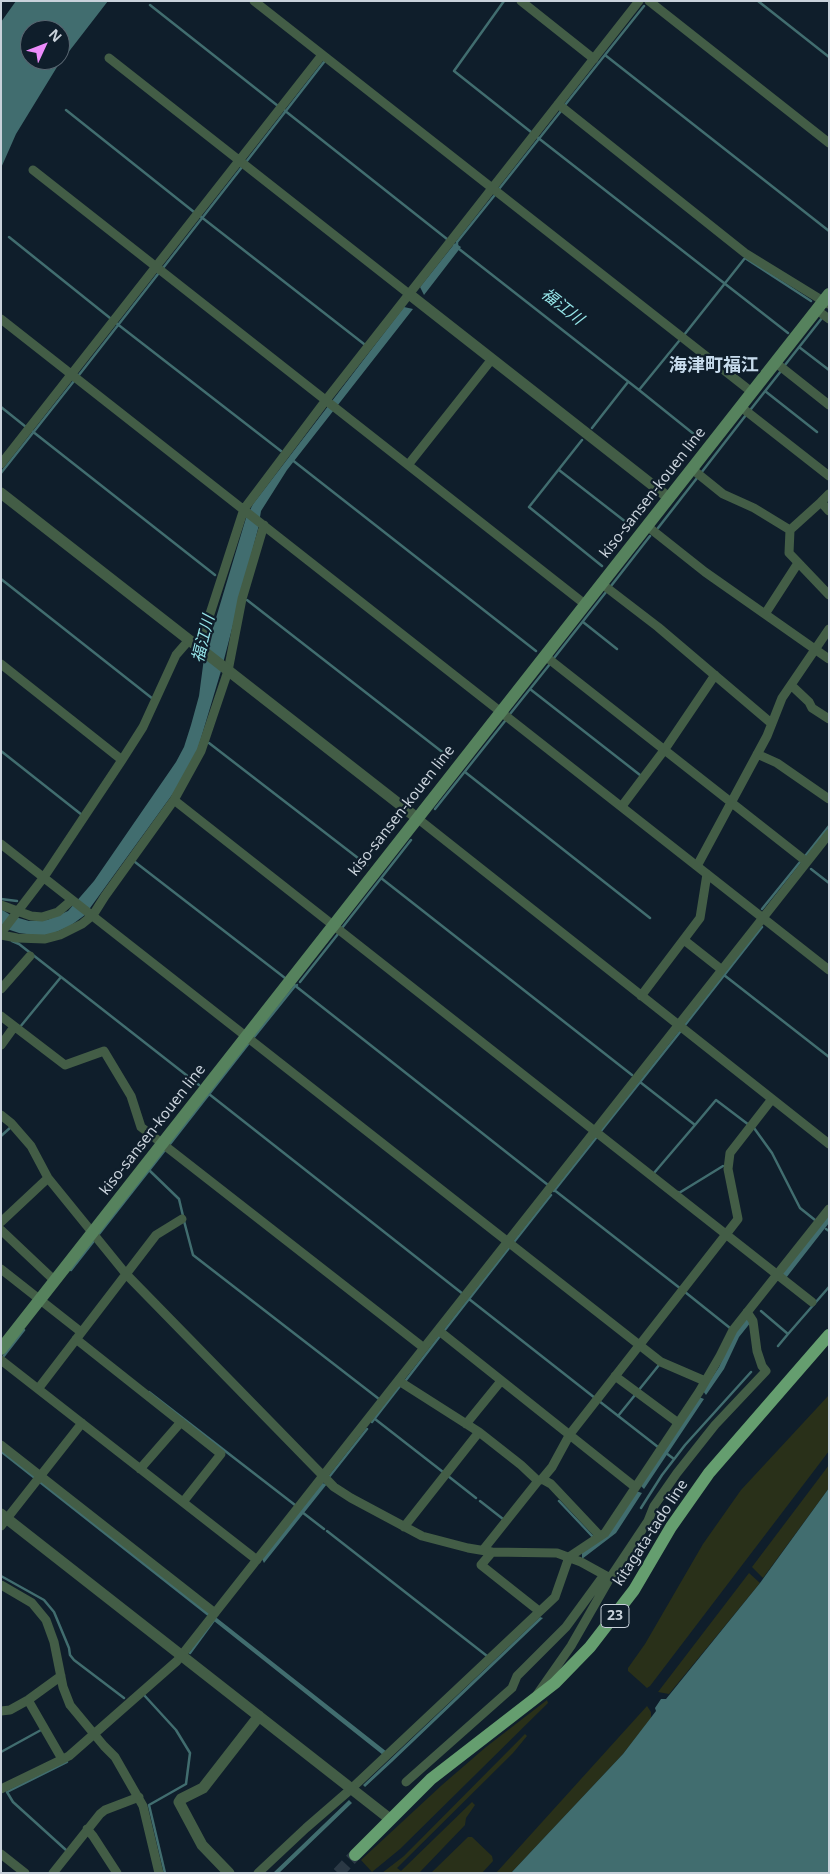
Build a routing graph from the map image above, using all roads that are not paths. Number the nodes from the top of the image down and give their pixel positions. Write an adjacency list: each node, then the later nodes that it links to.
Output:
1 (254, 1): 5 (street)
2 (520, 1): 7 (street)
3 (638, 1): 7 (street)
4 (649, 1): 9 (street)
5 (322, 55): 10 (street); 12 (street)
6 (109, 58): 10 (street)
7 (594, 59): 8 (street)
8 (558, 104): 12 (street); 15 (street)
9 (829, 143)
10 (240, 160): 13 (street); 14 (street)
11 (33, 170): 13 (street)
12 (492, 188): 14 (street); 21 (street)
13 (156, 267): 20 (street); 22 (street)
14 (409, 294): 18 (street); 22 (street)
15 (824, 302): 17 (street); 19 (main road, kiso-sansen-kouen line)
16 (1, 319): 20 (street)
17 (829, 319)
18 (492, 359): 26 (street); 31 (street)
19 (776, 363): 21 (main road, kiso-sansen-kouen line); 23 (street)
20 (71, 374): 25 (street); 33 (street)
21 (753, 392): 24 (main road, kiso-sansen-kouen line)
22 (330, 404): 26 (street); 33 (street)
23 (829, 405)
24 (741, 407): 27 (main road, kiso-sansen-kouen line); 28 (street)
25 (1, 464)
26 (408, 465): 41 (street)
27 (692, 469): 31 (main road, kiso-sansen-kouen line); 37 (street)
28 (829, 476)
29 (1, 493): 44 (street)
30 (829, 494): 32 (street)
31 (669, 498): 36 (main road, kiso-sansen-kouen line)
32 (821, 502): 34 (street); 37 (street)
33 (246, 511): 35 (street); 44 (street)
34 (829, 511)
35 (263, 524): 49 (street); 52 (street)
36 (647, 526): 39 (main road, kiso-sansen-kouen line); 42 (street)
37 (790, 530): 38 (street)
38 (798, 563): 40 (street); 42 (street)
39 (602, 584): 41 (main road, kiso-sansen-kouen line); 50 (street)
40 (829, 596)
41 (586, 605): 46 (main road, kiso-sansen-kouen line)
42 (765, 614): 45 (street)
43 (829, 629): 45 (street)
44 (196, 645): 49 (street); 57 (street)
45 (815, 649): 47 (street); 51 (street)
46 (545, 656): 52 (main road, kiso-sansen-kouen line); 55 (street)
47 (829, 659)
48 (1, 664): 57 (street)
49 (227, 670): 59 (street); 62 (street)
50 (715, 675): 54 (street); 55 (street)
51 (791, 684): 53 (street); 54 (street)
52 (501, 712): 61 (street); 62 (main road, kiso-sansen-kouen line)
53 (829, 719)
54 (771, 723): 56 (street)
55 (665, 749): 60 (street); 61 (street)
56 (757, 754): 58 (street); 60 (street)
57 (122, 760): 68 (street)
58 (829, 799)
59 (174, 800): 72 (street); 74 (street)
60 (732, 802): 65 (street); 66 (street)
61 (622, 806): 66 (street)
62 (416, 818): 74 (main road, kiso-sansen-kouen line); 81 (street)
63 (829, 834): 65 (street)
64 (1, 844): 68 (street)
65 (807, 862): 73 (street)
66 (697, 866): 67 (street)
67 (708, 874): 73 (street); 76 (street)
68 (44, 877): 69 (street); 71 (street)
69 (73, 900): 71 (street); 72 (street)
70 (1, 905): 71 (street)
71 (19, 911): 75 (street)
72 (92, 915): 75 (street); 85 (street)
73 (763, 918): 78 (street); 79 (street)
74 (333, 926): 85 (main road, kiso-sansen-kouen line); 89 (street)
75 (1, 933)
76 (684, 940): 78 (street); 81 (street)
77 (30, 956): 80 (street)
78 (722, 970): 83 (street)
79 (829, 970)
80 (1, 989)
81 (641, 996): 83 (street)
82 (1, 1016): 84 (street)
83 (678, 1026): 87 (street); 89 (street)
84 (14, 1027): 86 (street); 90 (street)
85 (247, 1037): 90 (main road, kiso-sansen-kouen line); 99 (street)
86 (1, 1045)
87 (772, 1100): 91 (street); 98 (street)
88 (1, 1115): 92 (street)
89 (595, 1131): 98 (street); 99 (street)
90 (164, 1144): 97 (main road, kiso-sansen-kouen line); 111 (street)
91 (829, 1144)
92 (48, 1178): 95 (street); 97 (street)
93 (829, 1209): 102 (street)
94 (182, 1220): 101 (street)
95 (1, 1222)
96 (1, 1230): 103 (street)
97 (92, 1233): 101 (street); 103 (main road, kiso-sansen-kouen line)
98 (727, 1235): 102 (street); 110 (street)
99 (507, 1242): 107 (street); 110 (street)
100 (1, 1269): 104 (street)
101 (126, 1274): 108 (street); 127 (street)
102 (777, 1275): 105 (street); 106 (street)
103 (55, 1281): 104 (main road, kiso-sansen-kouen line)
104 (40, 1299): 108 (street); 112 (main road, kiso-sansen-kouen line)
105 (812, 1302)
106 (747, 1312): 117 (street); 138 (street)
107 (438, 1330): 111 (street); 116 (street)
108 (79, 1335): 118 (street); 119 (street)
109 (829, 1335): 145 (main road, kitagata-tado line / 23)
110 (639, 1345): 114 (street); 117 (street)
111 (424, 1348): 115 (street)
112 (1, 1349)
113 (1, 1360): 118 (street)
114 (615, 1376): 120 (street); 124 (street)
115 (399, 1380): 122 (street); 127 (street)
116 (501, 1381): 122 (street); 124 (street)
117 (705, 1381): 120 (street)
118 (38, 1389): 121 (street)
119 (181, 1422): 126 (street); 131 (street)
120 (677, 1422): 130 (street)
121 (82, 1423): 126 (street); 128 (street)
122 (466, 1424): 123 (street)
123 (479, 1432): 129 (street); 133 (street)
124 (570, 1434): 129 (street); 130 (street)
125 (1, 1445): 128 (street)
126 (140, 1468): 131 (street)
127 (323, 1477): 133 (street); 137 (street)
128 (39, 1478): 132 (street); 141 (street)
129 (540, 1480): 134 (street); 135 (street)
130 (635, 1487): 134 (street)
131 (183, 1502): 137 (street)
132 (3, 1520): 142 (street)
133 (404, 1527): 135 (street)
134 (600, 1536): 136 (street)
135 (488, 1551): 136 (street); 140 (street)
136 (569, 1556): 138 (street); 140 (street)
137 (257, 1560): 141 (street)
138 (607, 1577): 145 (street); 150 (street)
139 (1, 1585): 143 (street)
140 (539, 1611): 152 (street)
141 (212, 1617): 142 (street)
142 (182, 1655): 147 (street); 148 (street)
143 (61, 1676): 144 (street); 148 (street)
144 (28, 1700): 146 (street); 149 (street)
145 (532, 1702): 154 (main road, kitagata-tado line / 23)
146 (1, 1711)
147 (259, 1716): 152 (street); 162 (street)
148 (94, 1734): 149 (street); 153 (street)
149 (62, 1759): 151 (street)
150 (406, 1782)
151 (1, 1789)
152 (351, 1789): 154 (street); 163 (street)
153 (139, 1797): 155 (street); 158 (street)
154 (390, 1820): 157 (main road, kitagata-tado line / 23)
155 (87, 1829): 160 (street); 161 (street)
156 (1, 1854): 159 (street)
157 (355, 1855)
158 (158, 1872)
159 (25, 1873)
160 (53, 1873)
161 (117, 1873)
162 (229, 1873)
163 (258, 1873)

